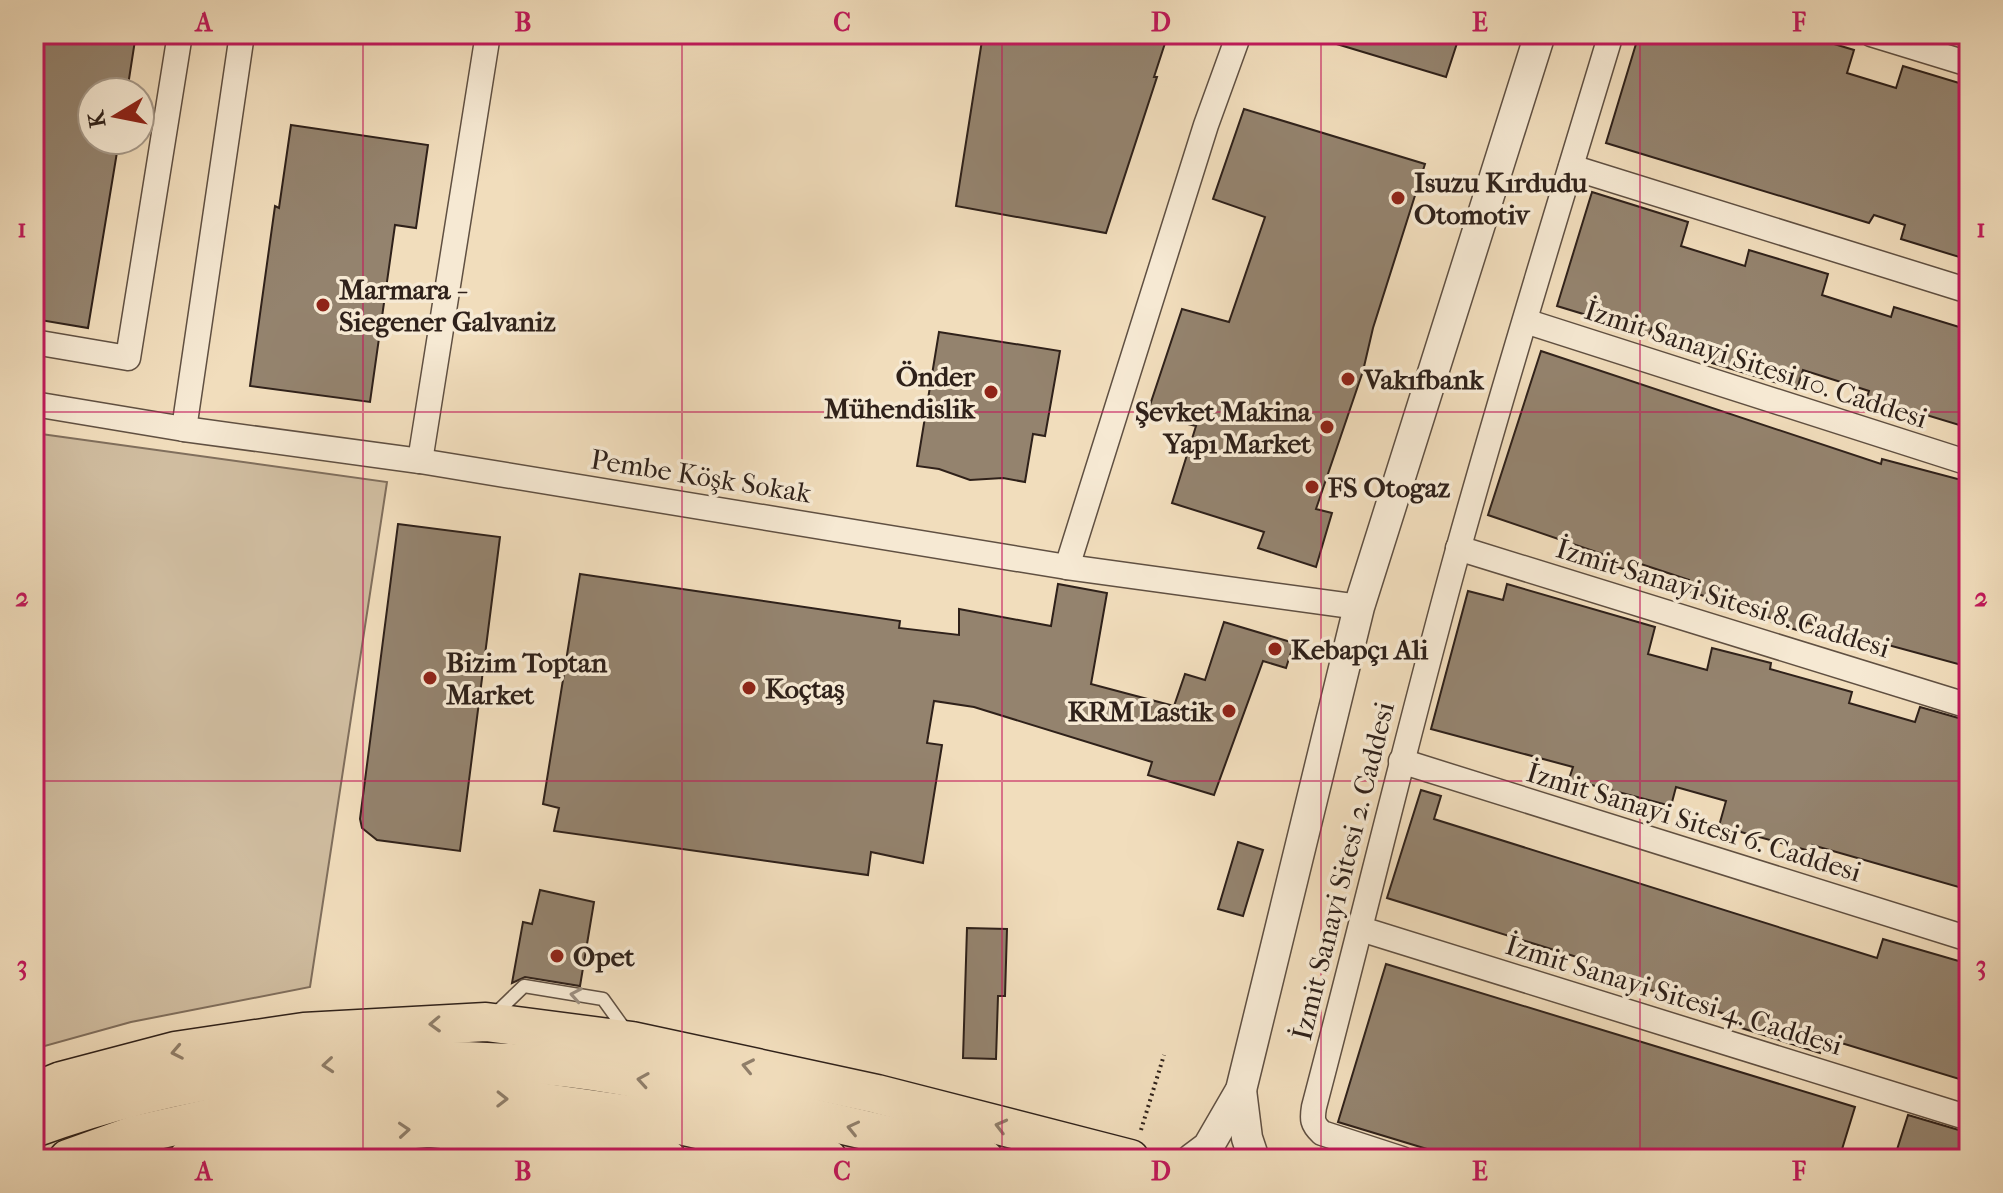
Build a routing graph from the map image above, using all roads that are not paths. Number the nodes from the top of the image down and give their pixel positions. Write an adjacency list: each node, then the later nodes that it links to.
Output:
1 (180, 34): 12 (street)
2 (242, 34): 14 (street)
3 (488, 34): 15 (street)
4 (1239, 34): 18 (street)
5 (1540, 34): 19 (street)
6 (1611, 34): 9 (street, İzmit Sanayi Sitesi 2. Caddesi)
7 (1871, 34): 8 (street)
8 (1969, 64)
9 (1571, 167): 10 (street); 11 (street, İzmit Sanayi Sitesi 2. Caddesi)
10 (1969, 291)
11 (1525, 321): 16 (street, İzmit Sanayi Sitesi 10. Caddesi); 17 (street, İzmit Sanayi Sitesi 2. Caddesi)
12 (34, 342)
13 (34, 404): 14 (street, Pembe Köşk Sokak)
14 (184, 429): 15 (street, Pembe Köşk Sokak)
15 (420, 461): 18 (street, Pembe Köşk Sokak)
16 (1969, 463)
17 (1458, 548): 20 (street, İzmit Sanayi Sitesi 8. Caddesi); 21 (street, İzmit Sanayi Sitesi 2. Caddesi)
18 (1067, 567): 19 (street, Pembe Köşk Sokak)
19 (1359, 607): 25 (street)
20 (1969, 706)
21 (1401, 761): 22 (street, İzmit Sanayi Sitesi 2. Caddesi); 23 (street, İzmit Sanayi Sitesi 6. Caddesi)
22 (1361, 929): 27 (street, İzmit Sanayi Sitesi 4. Caddesi); 37 (street, İzmit Sanayi Sitesi 2. Caddesi)
23 (1969, 939)
24 (48, 1087): 26 (main road); 34 (main road, one-way to 24)
25 (1241, 1090): 35 (street); 36 (street)
26 (34, 1111)
27 (1969, 1118)
28 (34, 1128): 33 (main road, one-way to 28)
29 (68, 1159): 32 (main road, one-way to 32)
30 (188, 1159): 31 (main road, one-way to 31)
31 (667, 1159)
32 (828, 1159)
33 (984, 1159)
34 (1130, 1159)
35 (1192, 1159)
36 (1254, 1159)
37 (1402, 1159)

